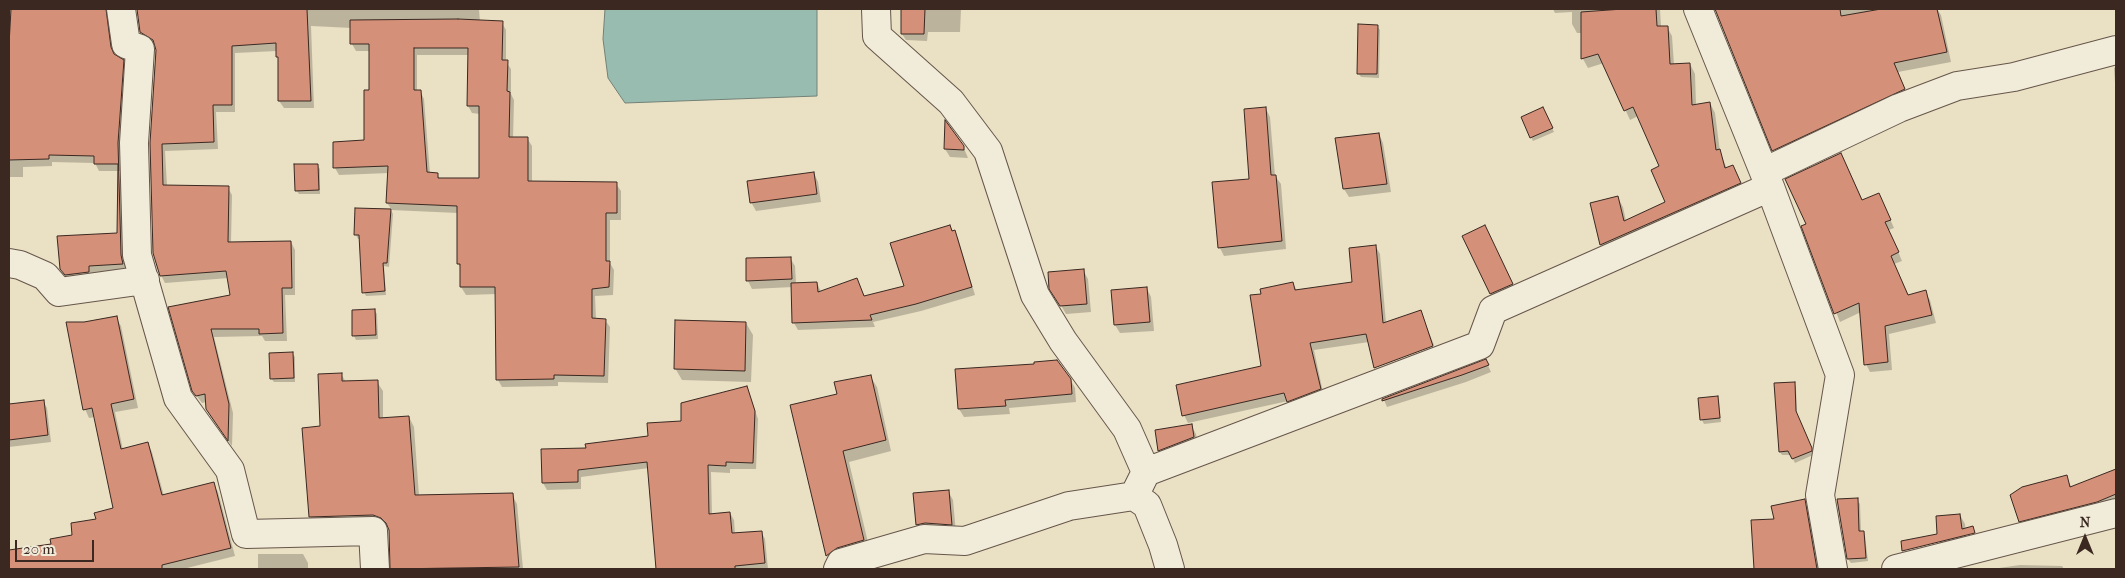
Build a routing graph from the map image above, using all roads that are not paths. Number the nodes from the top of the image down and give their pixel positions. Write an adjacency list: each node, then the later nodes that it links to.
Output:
1 (121, 9): 7 (street)
2 (876, 9): 8 (street)
3 (1698, 9): 5 (street)
4 (2116, 50): 5 (street)
5 (1767, 179): 8 (street); 14 (street)
6 (9, 263): 7 (street)
7 (145, 280): 11 (street)
8 (1146, 472): 9 (street)
9 (1134, 496): 12 (street); 13 (street)
10 (2116, 513): 15 (street)
11 (375, 569)
12 (838, 569)
13 (1170, 569)
14 (1833, 569)
15 (1896, 569)

